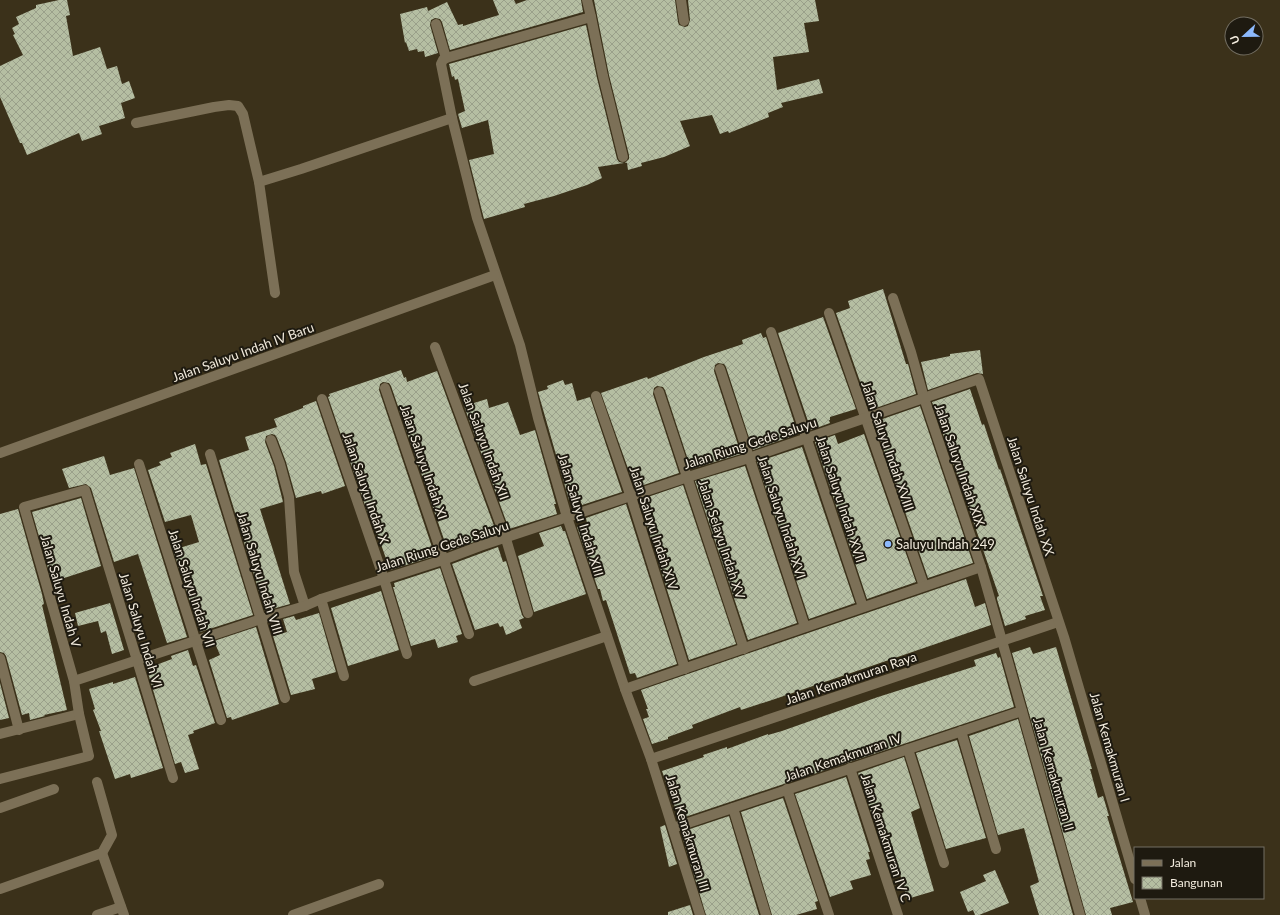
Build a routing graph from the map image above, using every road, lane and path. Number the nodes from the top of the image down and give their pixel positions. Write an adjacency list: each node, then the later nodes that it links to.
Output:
1 (587, 0): 3 (street)
2 (681, 0): 4 (street)
3 (591, 17): 6 (street); 9 (street)
4 (684, 21)
5 (436, 24): 6 (street)
6 (446, 58): 7 (street, Jalan Saluyu Indah XIII)
7 (452, 118): 10 (street); 11 (street, Jalan Saluyu Indah XIII)
8 (136, 123): 10 (street)
9 (623, 157)
10 (259, 182): 12 (street)
11 (496, 275): 27 (street, Jalan Saluyu Indah IV Baru); 34 (street, Jalan Saluyu Indah XIII)
12 (275, 293)
13 (893, 298): 22 (street, Jalan Saluyu Indah XIX)
14 (828, 313): 24 (street, Jalan Saluyu Indah XVIII)
15 (771, 332): 25 (street, Jalan Saluyu Indah XVII)
16 (435, 347): 35 (street, Jalan Saluyu Indah XII)
17 (720, 369): 29 (street, Jalan Saluyu Indah XVI)
18 (979, 379): 22 (street, Jalan Riung Gede Saluyu); 45 (street, Jalan Saluyu Indah XX)
19 (385, 388): 36 (street, Jalan Saluyu Indah XI)
20 (659, 392): 31 (street, Jalan Selayu Indah XV)
21 (596, 396): 33 (street, Jalan Saluyu Indah XIV)
22 (924, 398): 24 (street, Jalan Riung Gede Saluyu); 37 (street, Jalan Saluyu Indah XIX)
23 (322, 399): 38 (street, Jalan Saluyu Indah X)
24 (865, 418): 25 (street, Jalan Riung Gede Saluyu); 39 (street, Jalan Saluyu Indah XVIII)
25 (807, 438): 29 (street, Jalan Riung Gede Saluyu); 42 (street, Jalan Saluyu Indah XVII)
26 (271, 440): 41 (street)
27 (0, 453)
28 (210, 454): 44 (street, Jalan Saluyu Indah VIII)
29 (749, 458): 31 (street, Jalan Riung Gede Saluyu); 46 (street, Jalan Saluyu Indah XVI)
30 (139, 464): 49 (street, Jalan Saluyu Indah VII)
31 (688, 477): 33 (street, Jalan Riung Gede Saluyu); 51 (street, Jalan Selayu Indah XV)
32 (85, 490): 54 (street, Jalan Saluyu Indah VI); 57 (street, Jalan Saluyu Indah V)
33 (631, 497): 34 (street, Jalan Riung Gede Saluyu); 55 (street, Jalan Saluyu Indah XIV)
34 (567, 517): 35 (street, Jalan Riung Gede Saluyu); 48 (street, Jalan Saluyu Indah XIII)
35 (506, 538): 36 (street, Jalan Riung Gede Saluyu); 43 (street, Jalan Saluyu Indah XII)
36 (444, 560): 38 (street, Jalan Riung Gede Saluyu); 47 (street, Jalan Saluyu Indah XI)
37 (981, 566): 39 (street); 50 (street, Jalan Saluyu Indah XIX)
38 (384, 579): 40 (street, Jalan Riung Gede Saluyu); 52 (street, Jalan Saluyu Indah X)
39 (924, 586): 42 (street)
40 (321, 599): 41 (street, Jalan Riung Gede Saluyu); 56 (street)
41 (305, 606): 44 (street, Jalan Riung Gede Saluyu)
42 (864, 607): 46 (street)
43 (528, 613)
44 (261, 619): 49 (street, Jalan Riung Gede Saluyu); 60 (street, Jalan Saluyu Indah VIII)
45 (1058, 622): 50 (street, Jalan Kemakmuran Raya); 81 (street, Jalan Kemakmuran I)
46 (805, 627): 51 (street)
47 (469, 634)
48 (607, 636): 58 (street); 59 (street, Jalan Saluyu Indah XIII)
49 (196, 641): 54 (street, Jalan Riung Gede Saluyu); 63 (street, Jalan Saluyu Indah VII)
50 (1002, 641): 61 (street, Jalan Kemakmuran II); 68 (street, Jalan Kemakmuran Raya)
51 (744, 649): 55 (street)
52 (407, 654)
53 (0, 658): 64 (street)
54 (137, 660): 57 (street, Jalan Riung Gede Saluyu); 70 (street, Jalan Saluyu Indah VI)
55 (685, 669): 59 (street)
56 (344, 676)
57 (74, 681): 62 (street)
58 (474, 681)
59 (625, 689): 68 (street, Jalan Saluyu Indah XIII)
60 (285, 698)
61 (1022, 711): 65 (street, Jalan Kemakmuran IV); 92 (street, Jalan Kemakmuran II)
62 (79, 714): 64 (street); 71 (street)
63 (221, 720)
64 (19, 730): 66 (street)
65 (961, 731): 67 (street, Jalan Kemakmuran IV); 78 (street)
66 (0, 734)
67 (908, 749): 69 (street, Jalan Kemakmuran IV); 80 (street)
68 (651, 759): 77 (street, Jalan Kemakmuran III)
69 (850, 768): 74 (street, Jalan Kemakmuran IV); 91 (street, Jalan Kemakmuran IV C)
70 (174, 778)
71 (0, 779)
72 (97, 782): 79 (street)
73 (54, 789): 75 (street)
74 (787, 789): 76 (street, Jalan Kemakmuran IV); 90 (street)
75 (0, 808)
76 (733, 808): 77 (street, Jalan Kemakmuran IV); 89 (street)
77 (673, 828): 88 (street, Jalan Kemakmuran III)
78 (996, 849)
79 (102, 852): 83 (street); 85 (street)
80 (944, 863)
81 (1134, 876)
82 (379, 884): 87 (street)
83 (0, 889)
84 (1140, 899): 93 (street)
85 (122, 911): 86 (street)
86 (97, 915)
87 (293, 915)
88 (700, 915)
89 (766, 915)
90 (828, 915)
91 (898, 915)
92 (1080, 915)
93 (1146, 915)

